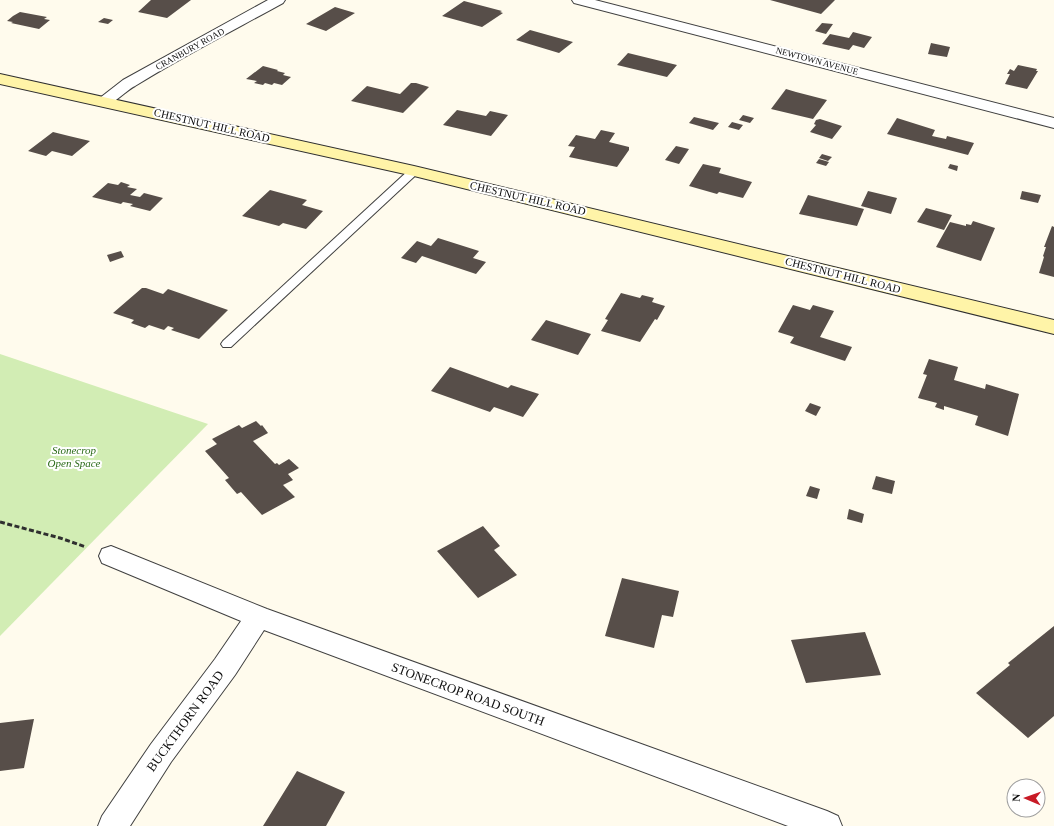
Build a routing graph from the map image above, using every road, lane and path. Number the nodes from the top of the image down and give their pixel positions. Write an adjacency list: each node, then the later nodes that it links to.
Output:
1 (278, 0): 4 (street, CRANBURY ROAD)
2 (579, 0): 5 (street, NEWTOWN AVENUE)
3 (0, 79): 4 (main road, CHESTNUT HILL ROAD)
4 (104, 101): 6 (main road, CHESTNUT HILL ROAD)
5 (1054, 123)
6 (414, 170): 7 (main road, CHESTNUT HILL ROAD); 8 (lane)
7 (1054, 327)
8 (227, 344)
9 (0, 522): 10 (path)
10 (111, 556): 11 (street, STONECROP ROAD SOUTH)
11 (258, 617): 12 (street, BUCKTHORN ROAD); 13 (street, STONECROP ROAD SOUTH)
12 (113, 826)
13 (827, 826)

